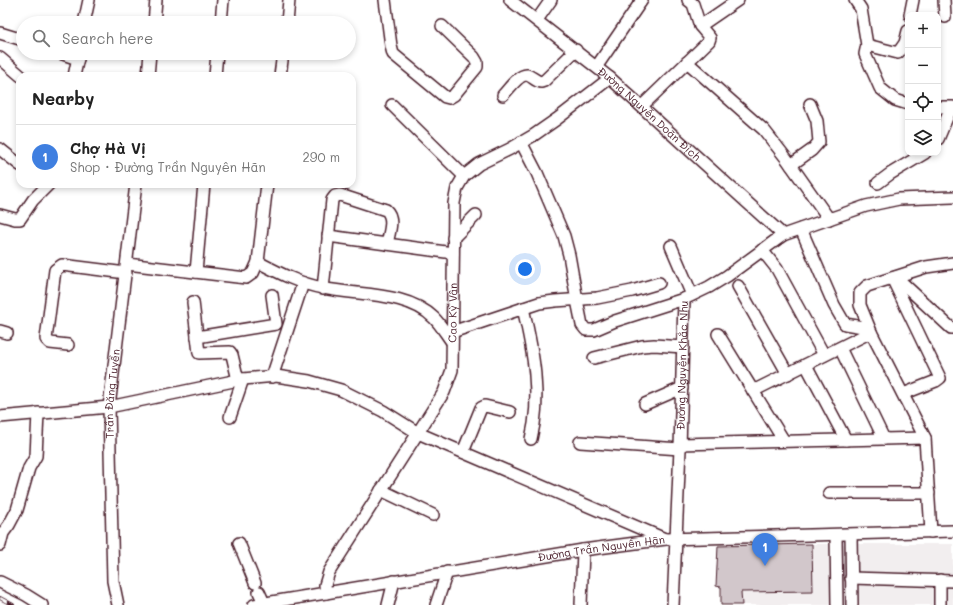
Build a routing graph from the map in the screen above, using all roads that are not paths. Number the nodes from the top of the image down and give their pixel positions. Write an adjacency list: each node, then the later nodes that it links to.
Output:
1 (89, 0): 15 (street)
2 (156, 0): 16 (street)
3 (223, 0): 17 (street)
4 (289, 0): 18 (street)
5 (385, 0): 21 (street)
6 (510, 0): 20 (street, Đường Nguyễn Doãn Địch)
7 (551, 0): 20 (street)
8 (642, 0): 34 (street)
9 (688, 0): 22 (street)
10 (738, 0): 22 (street)
11 (855, 0): 26 (street)
12 (913, 0): 14 (street)
13 (944, 0): 19 (street)
14 (911, 12)
15 (86, 16)
16 (155, 16)
17 (222, 16)
18 (288, 16)
19 (945, 17)
20 (536, 20): 27 (street, Đường Nguyễn Doãn Địch)
21 (442, 26)
22 (700, 26): 33 (street)
23 (0, 33): 24 (street)
24 (16, 38)
25 (905, 43): 26 (street)
26 (867, 45): 42 (street)
27 (576, 50): 34 (street, Đường Nguyễn Doãn Địch); 41 (street)
28 (0, 58): 35 (street)
29 (77, 60): 36 (street)
30 (149, 60): 37 (street)
31 (216, 60): 38 (street)
32 (282, 60): 39 (street)
33 (687, 62): 45 (street); 53 (street)
34 (597, 66): 40 (street, Đường Nguyễn Doãn Địch)
35 (16, 72)
36 (75, 72)
37 (148, 72)
38 (215, 72)
39 (281, 72)
40 (610, 78): 45 (street, Đường Nguyễn Doãn Địch); 49 (street, Cao Kỳ Vân)
41 (503, 95)
42 (905, 103)
43 (810, 104): 53 (street)
44 (392, 105): 54 (street)
45 (642, 106): 65 (street, Đường Nguyễn Doãn Địch)
46 (941, 107): 47 (street)
47 (952, 108): 48 (street)
48 (941, 132)
49 (521, 142): 54 (street, Cao Kỳ Vân); 83 (street)
50 (0, 149): 52 (street)
51 (920, 156): 55 (street)
52 (16, 162)
53 (791, 165): 63 (street)
54 (464, 176): 67 (street, Cao Kỳ Vân)
55 (878, 184)
56 (43, 188): 61 (street)
57 (136, 188): 74 (street, Trần Đăng Tuyển)
58 (204, 188): 75 (street)
59 (267, 188): 72 (street)
60 (953, 197): 63 (street, Đường Nguyễn Khắc Nhu)
61 (0, 214)
62 (476, 215): 67 (street)
63 (829, 219): 64 (street, Đường Nguyễn Khắc Nhu)
64 (801, 229): 65 (street, Đường Nguyễn Khắc Nhu); 87 (street)
65 (783, 235): 70 (street, Đường Nguyễn Khắc Nhu)
66 (328, 236): 68 (street); 68 (street); 80 (street)
67 (453, 238): 71 (street, Cao Kỳ Vân)
68 (387, 244): 71 (street)
69 (671, 246): 82 (street)
70 (762, 250): 82 (street, Đường Nguyễn Khắc Nhu); 94 (street)
71 (453, 253): 90 (street, Cao Kỳ Vân)
72 (258, 262): 75 (street); 77 (street)
73 (953, 263): 76 (street)
74 (126, 269): 75 (street); 91 (street); 104 (street, Trần Đăng Tuyển)
75 (196, 272)
76 (894, 278): 86 (street); 87 (street); 102 (street)
77 (303, 283): 80 (street); 98 (street)
78 (659, 283): 83 (street)
79 (738, 286): 97 (street)
80 (323, 289): 90 (street)
81 (272, 295): 89 (street)
82 (688, 297): 83 (street); 92 (street, Đường Nguyễn Khắc Nhu)
83 (576, 300): 85 (street)
84 (193, 302): 89 (street)
85 (524, 308): 90 (street); 112 (street)
86 (953, 328)
87 (870, 330): 93 (street); 102 (street)
88 (718, 334): 101 (street)
89 (197, 337): 99 (street)
90 (452, 337): 109 (street, Cao Kỳ Vân)
91 (68, 345)
92 (683, 347): 95 (street); 100 (street, Đường Nguyễn Khắc Nhu)
93 (840, 348): 94 (street); 111 (street)
94 (824, 356): 96 (street)
95 (594, 358)
96 (806, 365): 97 (street); 113 (street)
97 (788, 374): 101 (street)
98 (272, 377): 99 (street); 109 (street)
99 (240, 380): 104 (street); 108 (street)
100 (682, 388): 103 (street); 116 (street, Đường Nguyễn Khắc Nhu)
101 (753, 391): 114 (street)
102 (903, 394): 110 (street)
103 (645, 404)
104 (109, 407): 106 (street); 139 (street, Trần Đăng Tuyển)
105 (510, 412): 117 (street)
106 (38, 413): 107 (street); 128 (street)
107 (0, 417)
108 (230, 417)
109 (418, 433): 117 (street); 118 (street, Cao Kỳ Vân)
110 (926, 438): 111 (street); 120 (street)
111 (884, 439): 113 (street)
112 (531, 440)
113 (846, 440): 114 (street)
114 (784, 441): 116 (street)
115 (580, 442): 116 (street)
116 (680, 446): 126 (street, Đường Nguyễn Khắc Nhu)
117 (463, 452): 126 (street)
118 (381, 490): 121 (street); 136 (street, Cao Kỳ Vân)
119 (829, 493): 120 (street)
120 (928, 493): 123 (street)
121 (433, 515)
122 (953, 531): 123 (street, Đường Trần Nguyên Hãn)
123 (931, 532): 124 (street, Đường Trần Nguyên Hãn)
124 (851, 534): 125 (street, Đường Trần Nguyên Hãn); 131 (street)
125 (836, 535): 126 (street, Đường Trần Nguyên Hãn); 144 (street)
126 (671, 539): 129 (street, Đường Trần Nguyên Hãn); 143 (street, Đường Nguyễn Khắc Nhu)
127 (239, 542): 137 (street)
128 (0, 545)
129 (583, 550): 130 (street, Đường Trần Nguyên Hãn); 142 (street)
130 (447, 572): 133 (street, Đường Trần Nguyên Hãn); 141 (street)
131 (851, 578): 132 (street); 145 (street)
132 (940, 580): 134 (street); 146 (street)
133 (394, 581): 136 (street, Đường Trần Nguyên Hãn); 140 (street)
134 (953, 581)
135 (0, 582): 138 (street)
136 (326, 593): 137 (street, Đường Trần Nguyên Hãn)
137 (258, 596)
138 (42, 605)
139 (118, 605)
140 (388, 605)
141 (436, 605)
142 (581, 605)
143 (673, 605)
144 (837, 605)
145 (852, 605)
146 (940, 605)

